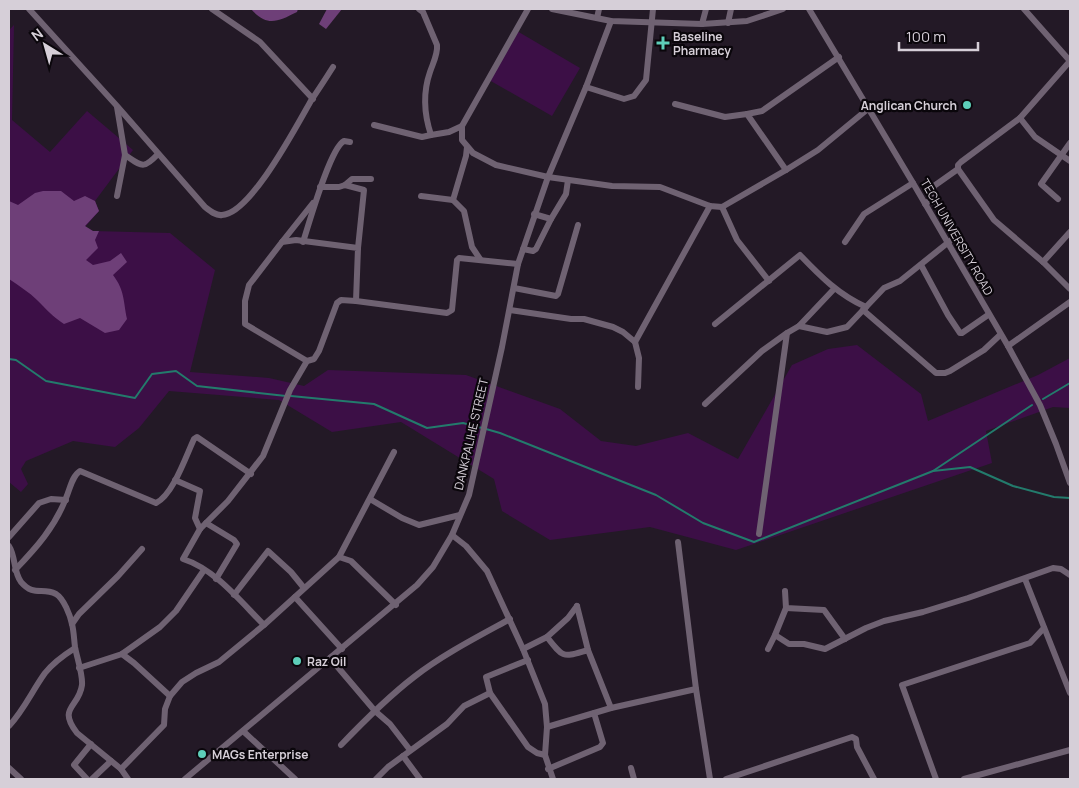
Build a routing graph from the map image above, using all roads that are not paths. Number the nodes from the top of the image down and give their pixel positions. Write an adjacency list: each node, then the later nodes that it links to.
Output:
1 (29, 9): 26 (street)
2 (212, 9): 24 (street)
3 (420, 9): 32 (street)
4 (528, 9): 31 (street)
5 (552, 9): 12 (street)
6 (599, 9): 15 (street)
7 (653, 9): 17 (street)
8 (706, 9): 19 (street)
9 (731, 9): 18 (street)
10 (783, 9): 14 (street)
11 (809, 9): 20 (street, TECH UNIVERSITY ROAD)
12 (570, 10): 15 (street)
13 (1027, 10): 21 (street)
14 (774, 11): 18 (street)
15 (597, 18): 16 (street)
16 (611, 21): 17 (street); 23 (street, DANKPALIHE STREET)
17 (652, 22): 19 (street); 23 (street)
18 (728, 23): 19 (street)
19 (702, 24)
20 (838, 57): 27 (street, TECH UNIVERSITY ROAD); 28 (street)
21 (1070, 61): 29 (street)
22 (333, 67): 24 (street)
23 (586, 87): 42 (street, DANKPALIHE STREET)
24 (313, 99): 36 (street)
25 (675, 104): 28 (street)
26 (117, 106): 36 (street); 38 (street)
27 (869, 108): 41 (street); 45 (street, TECH UNIVERSITY ROAD)
28 (747, 114): 41 (street)
29 (1020, 118): 37 (street); 40 (street)
30 (374, 125): 32 (street)
31 (462, 126): 32 (street); 35 (street)
32 (430, 135)
33 (350, 142): 47 (street)
34 (1070, 143): 37 (street)
35 (467, 146): 42 (street); 53 (street)
36 (158, 154): 38 (street)
37 (1061, 154): 39 (street); 52 (street)
38 (125, 155): 48 (street)
39 (1070, 161)
40 (958, 169): 51 (street); 68 (street)
41 (786, 170): 56 (street)
42 (548, 176): 44 (street); 57 (street, DANKPALIHE STREET)
43 (371, 180): 46 (street)
44 (568, 180): 55 (street); 58 (street)
45 (913, 183): 54 (street, TECH UNIVERSITY ROAD); 63 (street)
46 (345, 184): 47 (street); 65 (street)
47 (320, 187): 50 (street)
48 (117, 196)
49 (421, 196): 53 (street)
50 (317, 198): 61 (street); 62 (street)
51 (933, 198): 54 (street); 64 (street)
52 (1058, 199)
53 (453, 200): 67 (street)
54 (925, 204): 64 (street, TECH UNIVERSITY ROAD)
55 (710, 206): 56 (street); 84 (street)
56 (722, 207): 71 (street)
57 (534, 214): 58 (street); 66 (street, DANKPALIHE STREET)
58 (551, 219): 66 (street)
59 (578, 225): 72 (street)
60 (1070, 232): 68 (street)
61 (282, 242): 62 (street); 86 (street)
62 (303, 242): 65 (street)
63 (845, 242)
64 (947, 243): 70 (street); 79 (street, TECH UNIVERSITY ROAD)
65 (358, 248): 75 (street)
66 (523, 248): 69 (street, DANKPALIHE STREET)
67 (480, 260): 69 (street); 75 (street)
68 (1043, 262): 74 (street)
69 (518, 264): 72 (street, DANKPALIHE STREET)
70 (920, 264): 77 (street); 79 (street)
71 (769, 281): 73 (street); 80 (street)
72 (514, 288): 78 (street, DANKPALIHE STREET)
73 (834, 289): 77 (street); 81 (street)
74 (1070, 289)
75 (356, 302): 86 (street)
76 (1070, 302): 85 (street)
77 (864, 308): 81 (street); 83 (street)
78 (510, 310): 84 (street); 95 (street, DANKPALIHE STREET)
79 (988, 315): 83 (street, TECH UNIVERSITY ROAD)
80 (715, 324)
81 (800, 326): 82 (street)
82 (787, 333): 88 (street); 98 (street)
83 (1000, 334): 85 (street, TECH UNIVERSITY ROAD)
84 (635, 342): 87 (street)
85 (1008, 346): 92 (street, TECH UNIVERSITY ROAD)
86 (307, 361): 90 (street)
87 (638, 387)
88 (705, 404)
89 (394, 452): 93 (street)
90 (251, 474): 91 (street); 96 (street)
91 (175, 480): 94 (street); 97 (street)
92 (1070, 483)
93 (370, 499): 95 (street); 104 (street)
94 (66, 500): 100 (street); 105 (street)
95 (460, 515): 99 (street, DANKPALIHE STREET)
96 (206, 523): 97 (street); 108 (street)
97 (200, 529): 106 (street)
98 (759, 534)
99 (452, 535): 114 (street, DANKPALIHE STREET); 116 (street)
100 (9, 537)
101 (678, 542): 132 (street)
102 (9, 546): 105 (street)
103 (142, 549): 117 (street)
104 (339, 557): 110 (street); 114 (street)
105 (15, 570): 117 (street)
106 (204, 570): 108 (street); 128 (street)
107 (1070, 575): 109 (street)
108 (216, 579): 112 (street)
109 (1025, 579): 119 (street); 122 (street)
110 (304, 588): 112 (street); 113 (street)
111 (785, 590): 115 (street)
112 (234, 595): 118 (street)
113 (295, 597): 118 (street); 124 (street)
114 (396, 605): 124 (street, DANKPALIHE STREET)
115 (786, 608): 120 (street); 122 (street)
116 (510, 619): 125 (street); 137 (street)
117 (72, 624): 123 (street)
118 (264, 625): 135 (street)
119 (1044, 628): 134 (street); 167 (street)
120 (775, 635): 122 (street); 126 (street)
121 (547, 637): 125 (street); 127 (street); 127 (street)
122 (845, 639)
123 (75, 648): 131 (street); 139 (street)
124 (342, 649): 129 (street, DANKPALIHE STREET)
125 (523, 649): 130 (street)
126 (768, 649)
127 (588, 650): 136 (street)
128 (122, 654): 131 (street); 135 (street)
129 (330, 658): 137 (street); 141 (street, DANKPALIHE STREET)
130 (528, 660): 133 (street); 140 (street)
131 (79, 668): 142 (street)
132 (696, 689): 136 (street); 164 (street)
133 (490, 692): 144 (street); 146 (street)
134 (1070, 694)
135 (170, 696): 151 (street)
136 (611, 708): 138 (street)
137 (375, 711): 143 (street); 144 (street)
138 (594, 713): 140 (street); 152 (street)
139 (9, 726)
140 (548, 727): 146 (street)
141 (243, 731): 158 (street, DANKPALIHE STREET); 159 (street)
142 (91, 744): 148 (street); 155 (street)
143 (341, 745)
144 (410, 750): 147 (street)
145 (1070, 750): 168 (street)
146 (545, 755): 152 (street)
147 (404, 756): 160 (street); 161 (street)
148 (111, 761): 151 (street); 156 (street)
149 (9, 768): 154 (street)
150 (631, 768): 163 (street)
151 (121, 769): 157 (street)
152 (548, 769): 162 (street)
153 (741, 777): 165 (street); 166 (street)
154 (21, 779)
155 (87, 779)
156 (92, 779)
157 (128, 779)
158 (185, 779)
159 (295, 779)
160 (376, 779)
161 (420, 779)
162 (552, 779)
163 (634, 779)
164 (710, 779)
165 (726, 779)
166 (873, 779)
167 (936, 779)
168 (964, 779)

